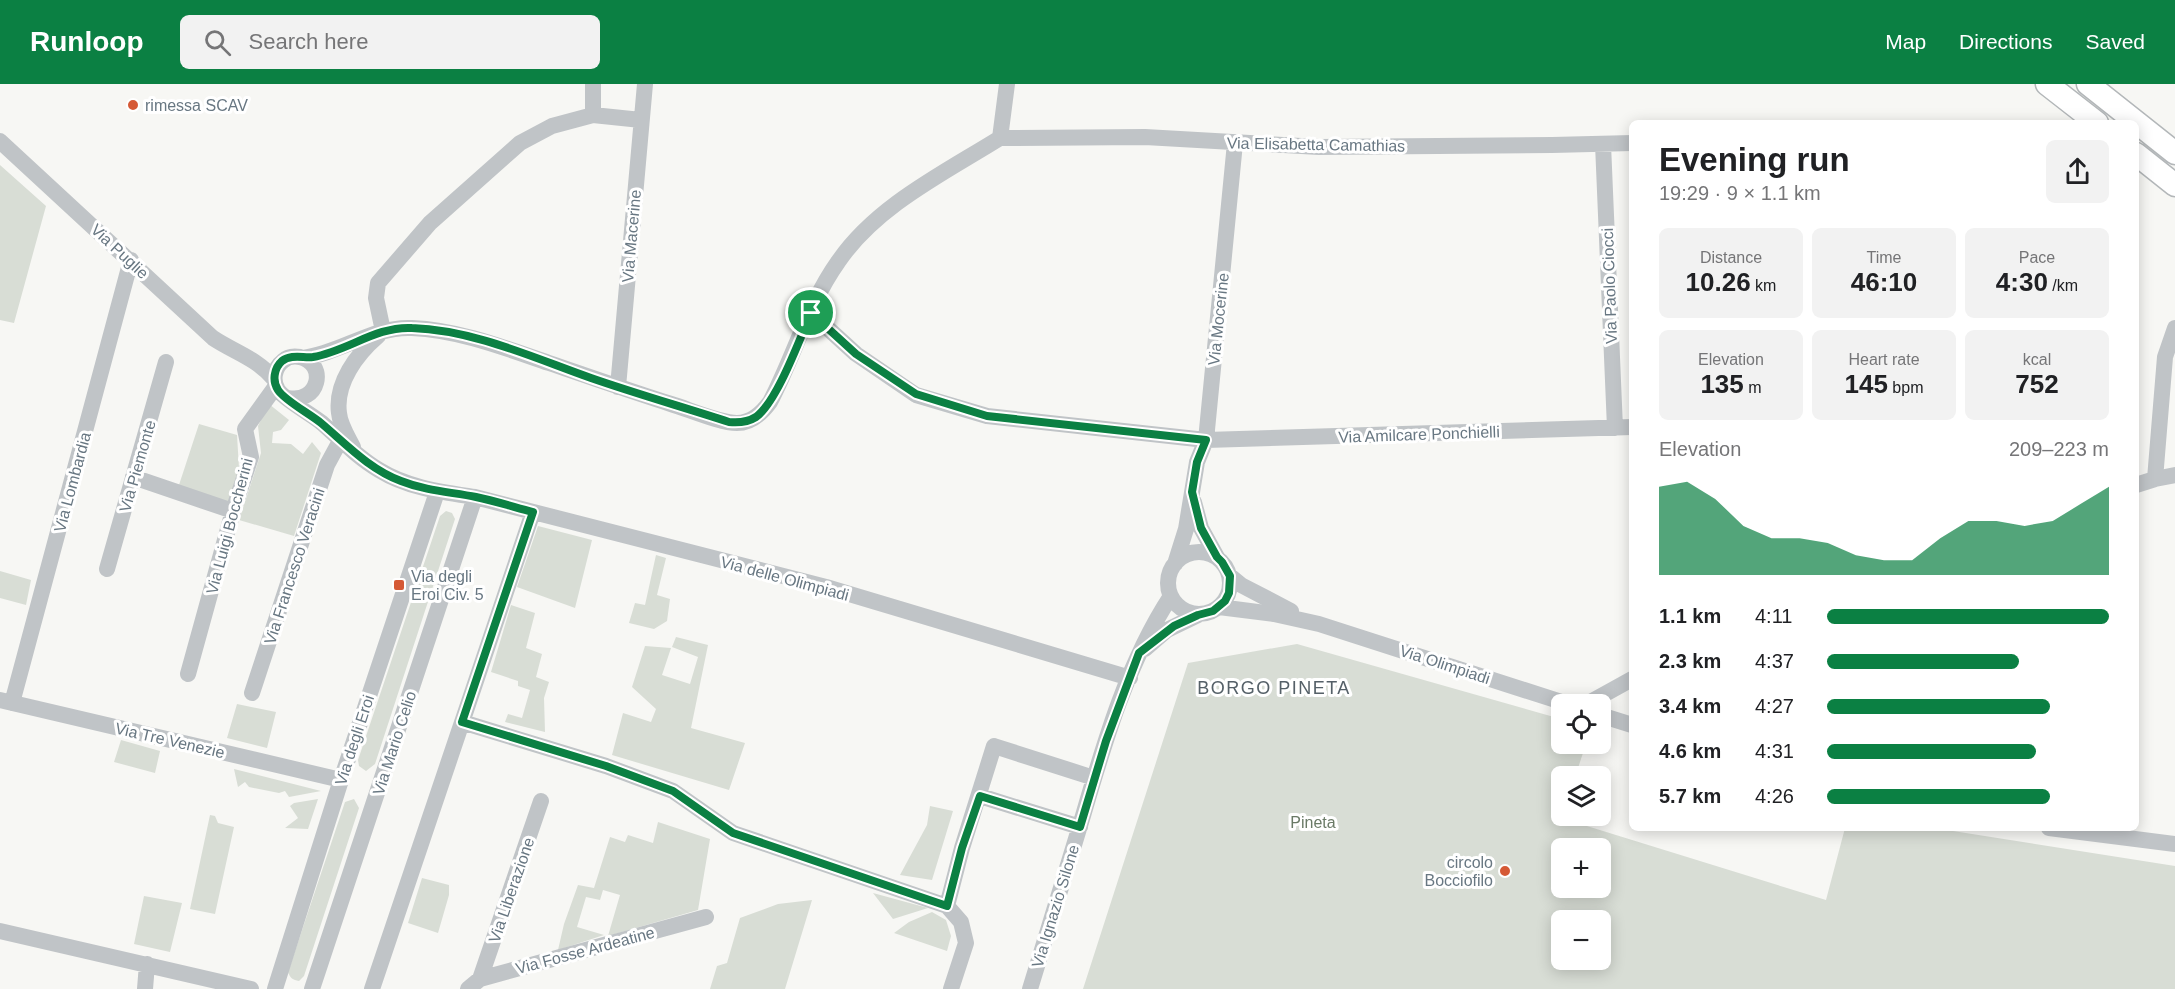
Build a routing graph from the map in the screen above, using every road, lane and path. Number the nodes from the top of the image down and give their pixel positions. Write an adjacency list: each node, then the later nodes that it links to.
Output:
1 (593, 84): 6 (street)
2 (645, 84): 7 (street, Via Macerine)
3 (1008, 84): 11 (street)
4 (2048, 84): 8 (highway)
5 (2088, 84): 9 (highway)
6 (593, 115): 7 (street); 22 (street)
7 (641, 120): 28 (street, Via Macerine)
8 (2093, 120)
9 (2133, 120)
10 (2139, 124): 16 (highway)
11 (1000, 138): 13 (street, Via Elisabetta Camathias); 20 (street, Via Puglie)
12 (0, 141): 19 (street, Via Puglie)
13 (1235, 143): 15 (street, Via Elisabetta Camathias); 32 (street, Via Mocerine)
14 (1629, 143): 15 (street, Via Elisabetta Camathias)
15 (1603, 144): 31 (street, Via Paolo Ciocci)
16 (2175, 153)
17 (2139, 156): 18 (highway)
18 (2175, 185)
19 (131, 260): 24 (street, Via Puglie); 59 (street, Via Lombardia)
20 (811, 313): 28 (street, Via Puglie); 32 (street, Via Amilcare Ponchielli)
21 (2175, 328): 37 (street)
22 (383, 331): 23 (street, Via Puglie); 28 (street, Via Puglie); 34 (street)
23 (344, 347): 25 (street, Via Puglie); 27 (street)
24 (244, 355): 25 (street, Via Puglie); 29 (street, Via Puglie)
25 (295, 358): 27 (street); 29 (street)
26 (166, 362): 36 (street, Via Piemonte)
27 (314, 387): 29 (street); 30 (street, Via Puglie)
28 (618, 387)
29 (279, 388): 30 (street, Via Puglie); 42 (street, Via Luigi Boccherini)
30 (322, 423): 33 (street, Via Puglie)
31 (1624, 428): 32 (street, Via Amilcare Ponchielli)
32 (1206, 440): 40 (street, Via Mocerine)
33 (340, 441): 34 (street, Via Puglie); 56 (street, Via Francesco Veracini)
34 (356, 454): 39 (street, Via Puglie)
35 (2175, 475): 37 (street)
36 (133, 477): 42 (street); 46 (street, Via Piemonte)
37 (2155, 479): 38 (street)
38 (2139, 484)
39 (436, 492): 41 (street, Via delle Olimpiadi); 64 (street, Via degli Eroi)
40 (1192, 492): 44 (street, Via Mocerine); 45 (street, Via Mocerine)
41 (476, 497): 43 (street, Via delle Olimpiadi); 78 (street, Via Mario Celio)
42 (233, 511): 53 (street, Via Luigi Boccherini)
43 (533, 512): 54 (street, Via delle Olimpiadi); 61 (street)
44 (1217, 557): 45 (street); 47 (street)
45 (1175, 564): 48 (street)
46 (107, 569)
47 (1230, 576): 49 (street); 51 (street, Via Olimpiadi)
48 (1171, 596): 50 (street); 52 (street, Via Ignazio Silone)
49 (1219, 607): 50 (street); 51 (street, Via Olimpiadi)
50 (1198, 615): 52 (street)
51 (1319, 624): 58 (street, Via Olimpiadi)
52 (1139, 653): 54 (street, Via Ignazio Silone)
53 (188, 674)
54 (1130, 678): 63 (street, Via Ignazio Silone)
55 (1629, 681): 57 (street)
56 (252, 693)
57 (1605, 694)
58 (1551, 699)
59 (6, 702): 64 (street, Via Tre Venezie)
60 (1611, 718): 62 (street)
61 (462, 722): 70 (street); 79 (street)
62 (1629, 724)
63 (1094, 778): 65 (street); 67 (street, Via Ignazio Silone)
64 (341, 780): 77 (street, Via degli Eroi)
65 (980, 796): 67 (street); 70 (street)
66 (541, 801): 74 (street, Via Liberazione)
67 (1080, 827): 81 (street, Via Ignazio Silone)
68 (2073, 831): 69 (street)
69 (2175, 844)
70 (947, 906): 80 (street)
71 (706, 917): 74 (street, Via Fosse Ardeatine)
72 (0, 931): 73 (street)
73 (147, 964): 75 (street); 76 (street)
74 (474, 984)
75 (145, 989)
76 (251, 989)
77 (274, 989)
78 (312, 989)
79 (372, 989)
80 (951, 989)
81 (1030, 989)

